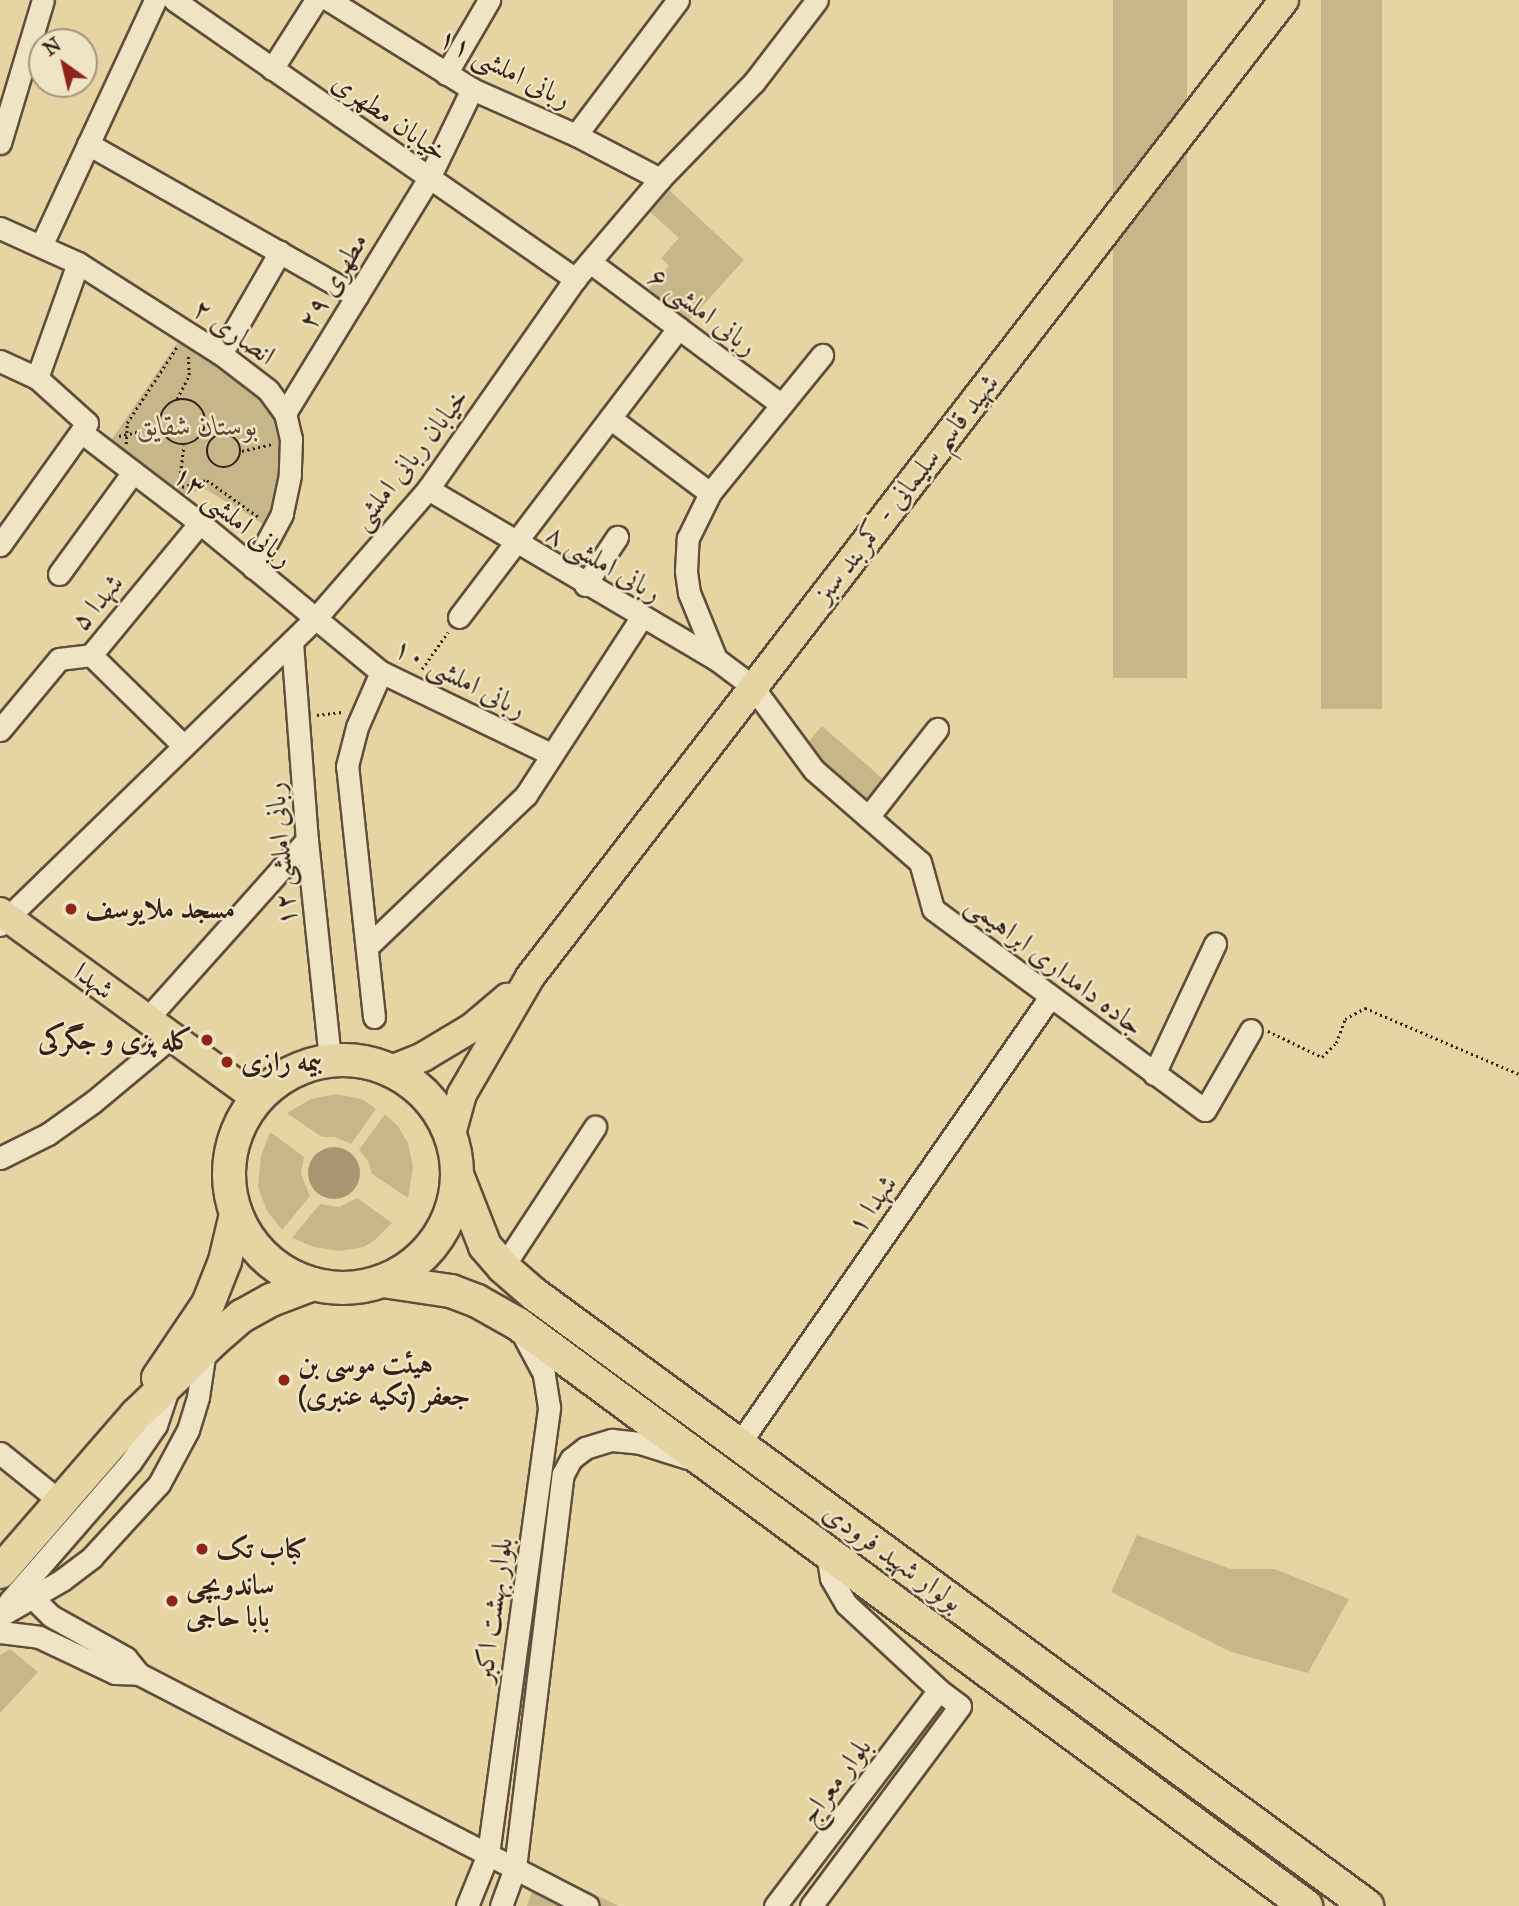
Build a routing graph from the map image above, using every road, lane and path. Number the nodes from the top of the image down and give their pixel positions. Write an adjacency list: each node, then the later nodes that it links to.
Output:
1 (43, 0): 14 (street)
2 (155, 0): 15 (street)
3 (174, 0): 10 (street, خیابان مطهری)
4 (316, 0): 10 (street)
5 (329, 0): 11 (street, ربانی املشی ۱۱)
6 (489, 0): 11 (street)
7 (678, 0): 13 (street)
8 (817, 0): 17 (street, خیابان ربانی املشی)
9 (1284, 0): 66 (main road, شهید قاسم سلیمانی - کمربند سبز)
10 (272, 69): 16 (street, خیابان مطهری)
11 (446, 74): 12 (street, ربانی املشی ۱۱)
12 (472, 89): 13 (street, ربانی املشی ۱۱); 16 (street, مطهری ۲۹)
13 (576, 135): 17 (street, ربانی املشی ۱۱)
14 (1, 136)
15 (88, 144): 19 (street); 20 (street)
16 (429, 178): 23 (street, خیابان مطهری); 24 (street, مطهری ۲۹)
17 (660, 179): 21 (street, خیابان ربانی املشی)
18 (0, 228): 19 (street, انصاری ۲)
19 (41, 246): 22 (street, انصاری ۲)
20 (280, 253): 24 (street); 27 (street)
21 (590, 262): 23 (street, خیابان ربانی املشی); 25 (street, ربانی املشی ۶)
22 (78, 263): 27 (street, انصاری ۲); 31 (street)
23 (575, 279): 49 (street, خیابان ربانی املشی)
24 (357, 296): 34 (street, مطهری ۲۹)
25 (678, 327): 33 (street, ربانی املشی ۶); 35 (street)
26 (187, 349): 29 (path); 32 (path); 40 (path)
27 (221, 354): 34 (street, انصاری ۲)
28 (822, 355): 33 (street)
29 (196, 356)
30 (0, 361): 31 (street, ربانی املشی ۱۳)
31 (37, 379): 36 (street, ربانی املشی ۱۳)
32 (177, 399): 37 (path); 39 (path)
33 (782, 405): 50 (street)
34 (285, 413): 52 (street, انصاری ۲)
35 (610, 418): 50 (street); 54 (street)
36 (84, 427): 46 (street, ربانی املشی ۱۳); 55 (street)
37 (160, 427): 40 (path); 42 (path)
38 (115, 435): 40 (path)
39 (203, 435): 41 (path); 42 (path)
40 (127, 436): 43 (path)
41 (211, 439): 44 (path); 44 (path)
42 (184, 445): 48 (path)
43 (126, 446)
44 (242, 451): 45 (path)
45 (276, 455)
46 (133, 472): 51 (street, ربانی املشی ۱۳); 57 (street)
47 (168, 480): 48 (path)
48 (178, 488): 52 (path)
49 (428, 489): 54 (street, ربانی املشی ۸); 61 (street, خیابان ربانی املشی)
50 (710, 493): 64 (street)
51 (200, 523): 56 (street, ربانی املشی ۱۳); 63 (street, شهدا ۵)
52 (274, 528): 56 (street, انصاری ۲)
53 (617, 537): 58 (street)
54 (515, 543): 58 (street, ربانی املشی ۸); 59 (street)
55 (0, 545)
56 (253, 568): 61 (street, ربانی املشی ۱۳)
57 (59, 574)
58 (585, 585): 60 (street, ربانی املشی ۸)
59 (459, 617): 67 (path)
60 (641, 618): 64 (street, ربانی املشی ۸); 73 (street)
61 (315, 619): 62 (street, خیابان ربانی املشی); 65 (street, ربانی املشی ۱۰)
62 (292, 642): 69 (street, ربانی املشی ۱۲); 72 (street, خیابان ربانی املشی)
63 (91, 655): 71 (street, شهدا ۵); 72 (street)
64 (716, 659): 66 (street, ربانی املشی ۸)
65 (381, 673): 67 (street, ربانی املشی ۱۰); 68 (street)
66 (752, 686): 74 (street, جاده دامداری ابراهیمی); 79 (main road, شهید قاسم سلیمانی - کمربند سبز)
67 (410, 687): 73 (street, ربانی املشی ۱۰)
68 (366, 708): 69 (path); 78 (street)
69 (298, 718): 75 (street, ربانی املشی ۱۲)
70 (937, 729): 74 (street)
71 (0, 730)
72 (184, 746): 76 (street, خیابان ربانی املشی)
73 (551, 754): 78 (street)
74 (868, 817): 80 (street, جاده دامداری ابراهیمی)
75 (307, 840): 82 (street); 85 (street, ربانی املشی ۱۲)
76 (2, 918): 82 (main road, شهدا)
77 (1215, 944): 87 (street)
78 (367, 947): 81 (street)
79 (530, 977): 86 (main road); 91 (main road)
80 (1050, 996): 87 (street, جاده دامداری ابراهیمی); 102 (street, شهدا ۱)
81 (374, 1017)
82 (147, 1019): 84 (main road, شهدا)
83 (1251, 1030): 87 (street, جاده دامداری ابراهیمی); 88 (path)
84 (171, 1037): 89 (main road, شهدا); 92 (street)
85 (331, 1060): 86 (highway); 89 (highway)
86 (391, 1070): 91 (highway)
87 (1154, 1074)
88 (1519, 1074)
89 (257, 1100): 94 (highway)
90 (595, 1127): 95 (street)
91 (451, 1134): 93 (highway)
92 (0, 1158)
93 (458, 1177): 95 (highway, بولوار شهید فرودی); 96 (highway)
94 (236, 1213): 97 (highway); 101 (highway)
95 (503, 1267): 102 (highway, بولوار شهید فرودی)
96 (383, 1281): 97 (highway); 98 (highway, بولوار شهید فرودی)
97 (313, 1284): 99 (highway)
98 (517, 1324): 104 (highway, بولوار شهید فرودی); 113 (street, بلوار بهشت اکبر)
99 (205, 1350): 100 (highway); 108 (street)
100 (169, 1386): 101 (highway); 109 (street)
101 (136, 1415): 105 (highway)
102 (739, 1444): 121 (highway, بولوار شهید فرودی)
103 (0, 1453): 105 (street)
104 (703, 1463): 106 (highway, بولوار شهید فرودی); 114 (street, بلوار بهشت اکبر)
105 (61, 1502): 107 (highway)
106 (827, 1554): 112 (street); 120 (highway, بولوار شهید فرودی)
107 (0, 1572)
108 (33, 1598): 109 (street); 111 (street)
109 (0, 1613)
110 (0, 1632): 111 (street)
111 (139, 1674): 113 (street)
112 (939, 1690): 118 (street, بلوار معراج); 119 (street, بلوار معراج)
113 (488, 1854): 114 (street); 116 (street, بلوار بهشت اکبر)
114 (515, 1868): 115 (street, بلوار بهشت اکبر); 117 (street)
115 (506, 1903)
116 (467, 1906)
117 (588, 1906)
118 (775, 1906)
119 (811, 1906)
120 (1306, 1906)
121 (1367, 1906)

